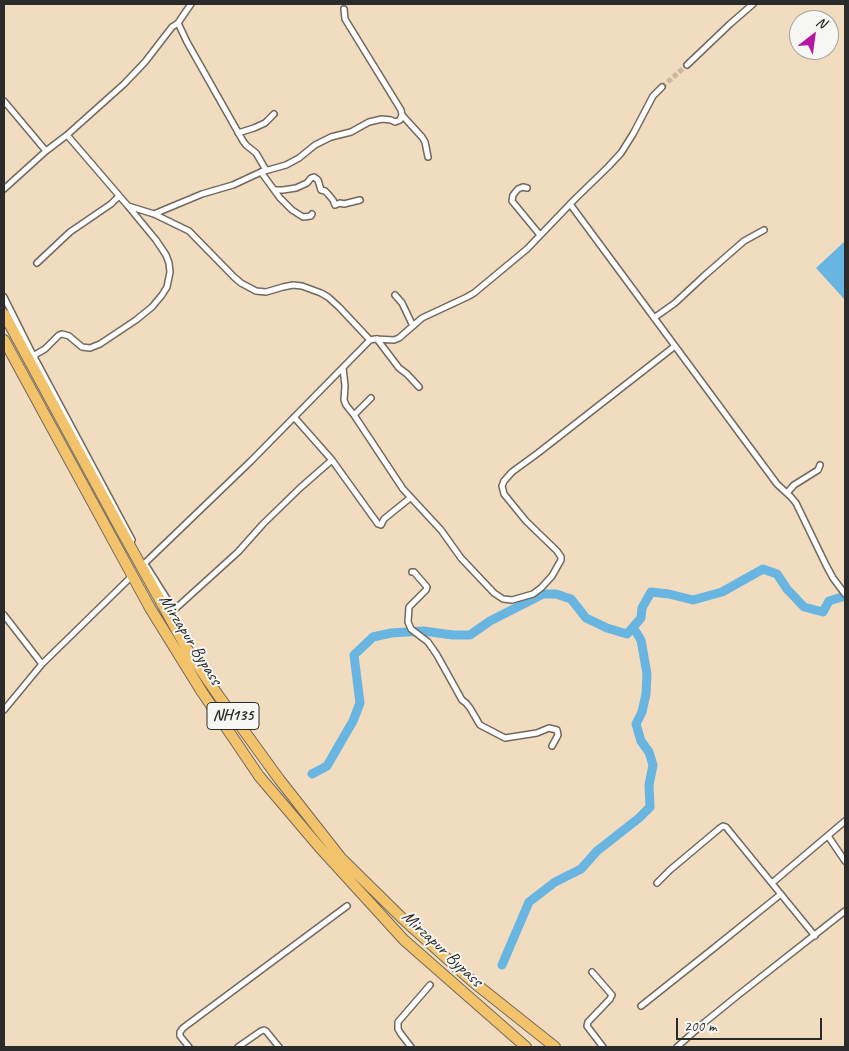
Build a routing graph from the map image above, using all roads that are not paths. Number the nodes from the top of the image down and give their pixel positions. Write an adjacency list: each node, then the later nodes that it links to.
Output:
1 (191, 4): 4 (street)
2 (753, 4): 5 (street)
3 (344, 9): 9 (street)
4 (178, 22): 10 (street); 11 (street)
5 (687, 65)
6 (662, 87): 20 (street)
7 (4, 101): 12 (street)
8 (274, 114): 10 (street)
9 (402, 115): 13 (street); 14 (street)
10 (238, 133): 14 (street)
11 (67, 135): 12 (street); 18 (street)
12 (46, 150): 16 (street)
13 (428, 157)
14 (264, 171): 17 (street); 22 (street)
15 (526, 188): 25 (street)
16 (4, 189)
17 (275, 190): 19 (street); 23 (street)
18 (119, 196): 21 (street); 26 (street)
19 (360, 200)
20 (570, 204): 25 (street); 30 (street)
21 (128, 206): 22 (street); 36 (street)
22 (154, 214): 34 (street)
23 (312, 214)
24 (764, 230): 30 (street)
25 (540, 235): 31 (street)
26 (37, 263)
27 (395, 295): 31 (street)
28 (4, 297): 36 (street)
29 (4, 314): 71 (highway, NH135)
30 (654, 318): 35 (street)
31 (413, 326): 32 (street)
32 (378, 339): 34 (street); 38 (street)
33 (4, 340): 48 (highway, Mirzapur Bypass / NH135)
34 (370, 340): 37 (street)
35 (675, 346): 44 (street); 45 (street)
36 (33, 356): 46 (street)
37 (343, 368): 40 (street); 41 (street)
38 (419, 387)
39 (371, 398): 40 (street)
40 (354, 415): 45 (street)
41 (294, 417): 42 (street); 46 (street)
42 (332, 460): 45 (street); 46 (street)
43 (820, 465): 44 (street)
44 (787, 492): 49 (street)
45 (410, 498)
46 (145, 563)
47 (412, 572): 53 (street)
48 (132, 576): 51 (street); 70 (highway, Mirzapur Bypass / NH135)
49 (845, 593)
50 (4, 616): 51 (street)
51 (42, 664): 52 (street)
52 (4, 710)
53 (552, 746)
54 (845, 821): 55 (street)
55 (828, 836): 56 (street); 58 (street)
56 (845, 860)
57 (657, 883): 58 (street)
58 (772, 883): 59 (street)
59 (781, 894): 62 (street); 65 (street)
60 (347, 906): 66 (street)
61 (845, 911): 62 (street)
62 (815, 936): 73 (street)
63 (592, 972): 72 (street)
64 (430, 985): 69 (street)
65 (641, 1006)
66 (188, 1047)
67 (238, 1047): 68 (street)
68 (279, 1047)
69 (411, 1047)
70 (526, 1047)
71 (555, 1047)
72 (603, 1047)
73 (676, 1047)

